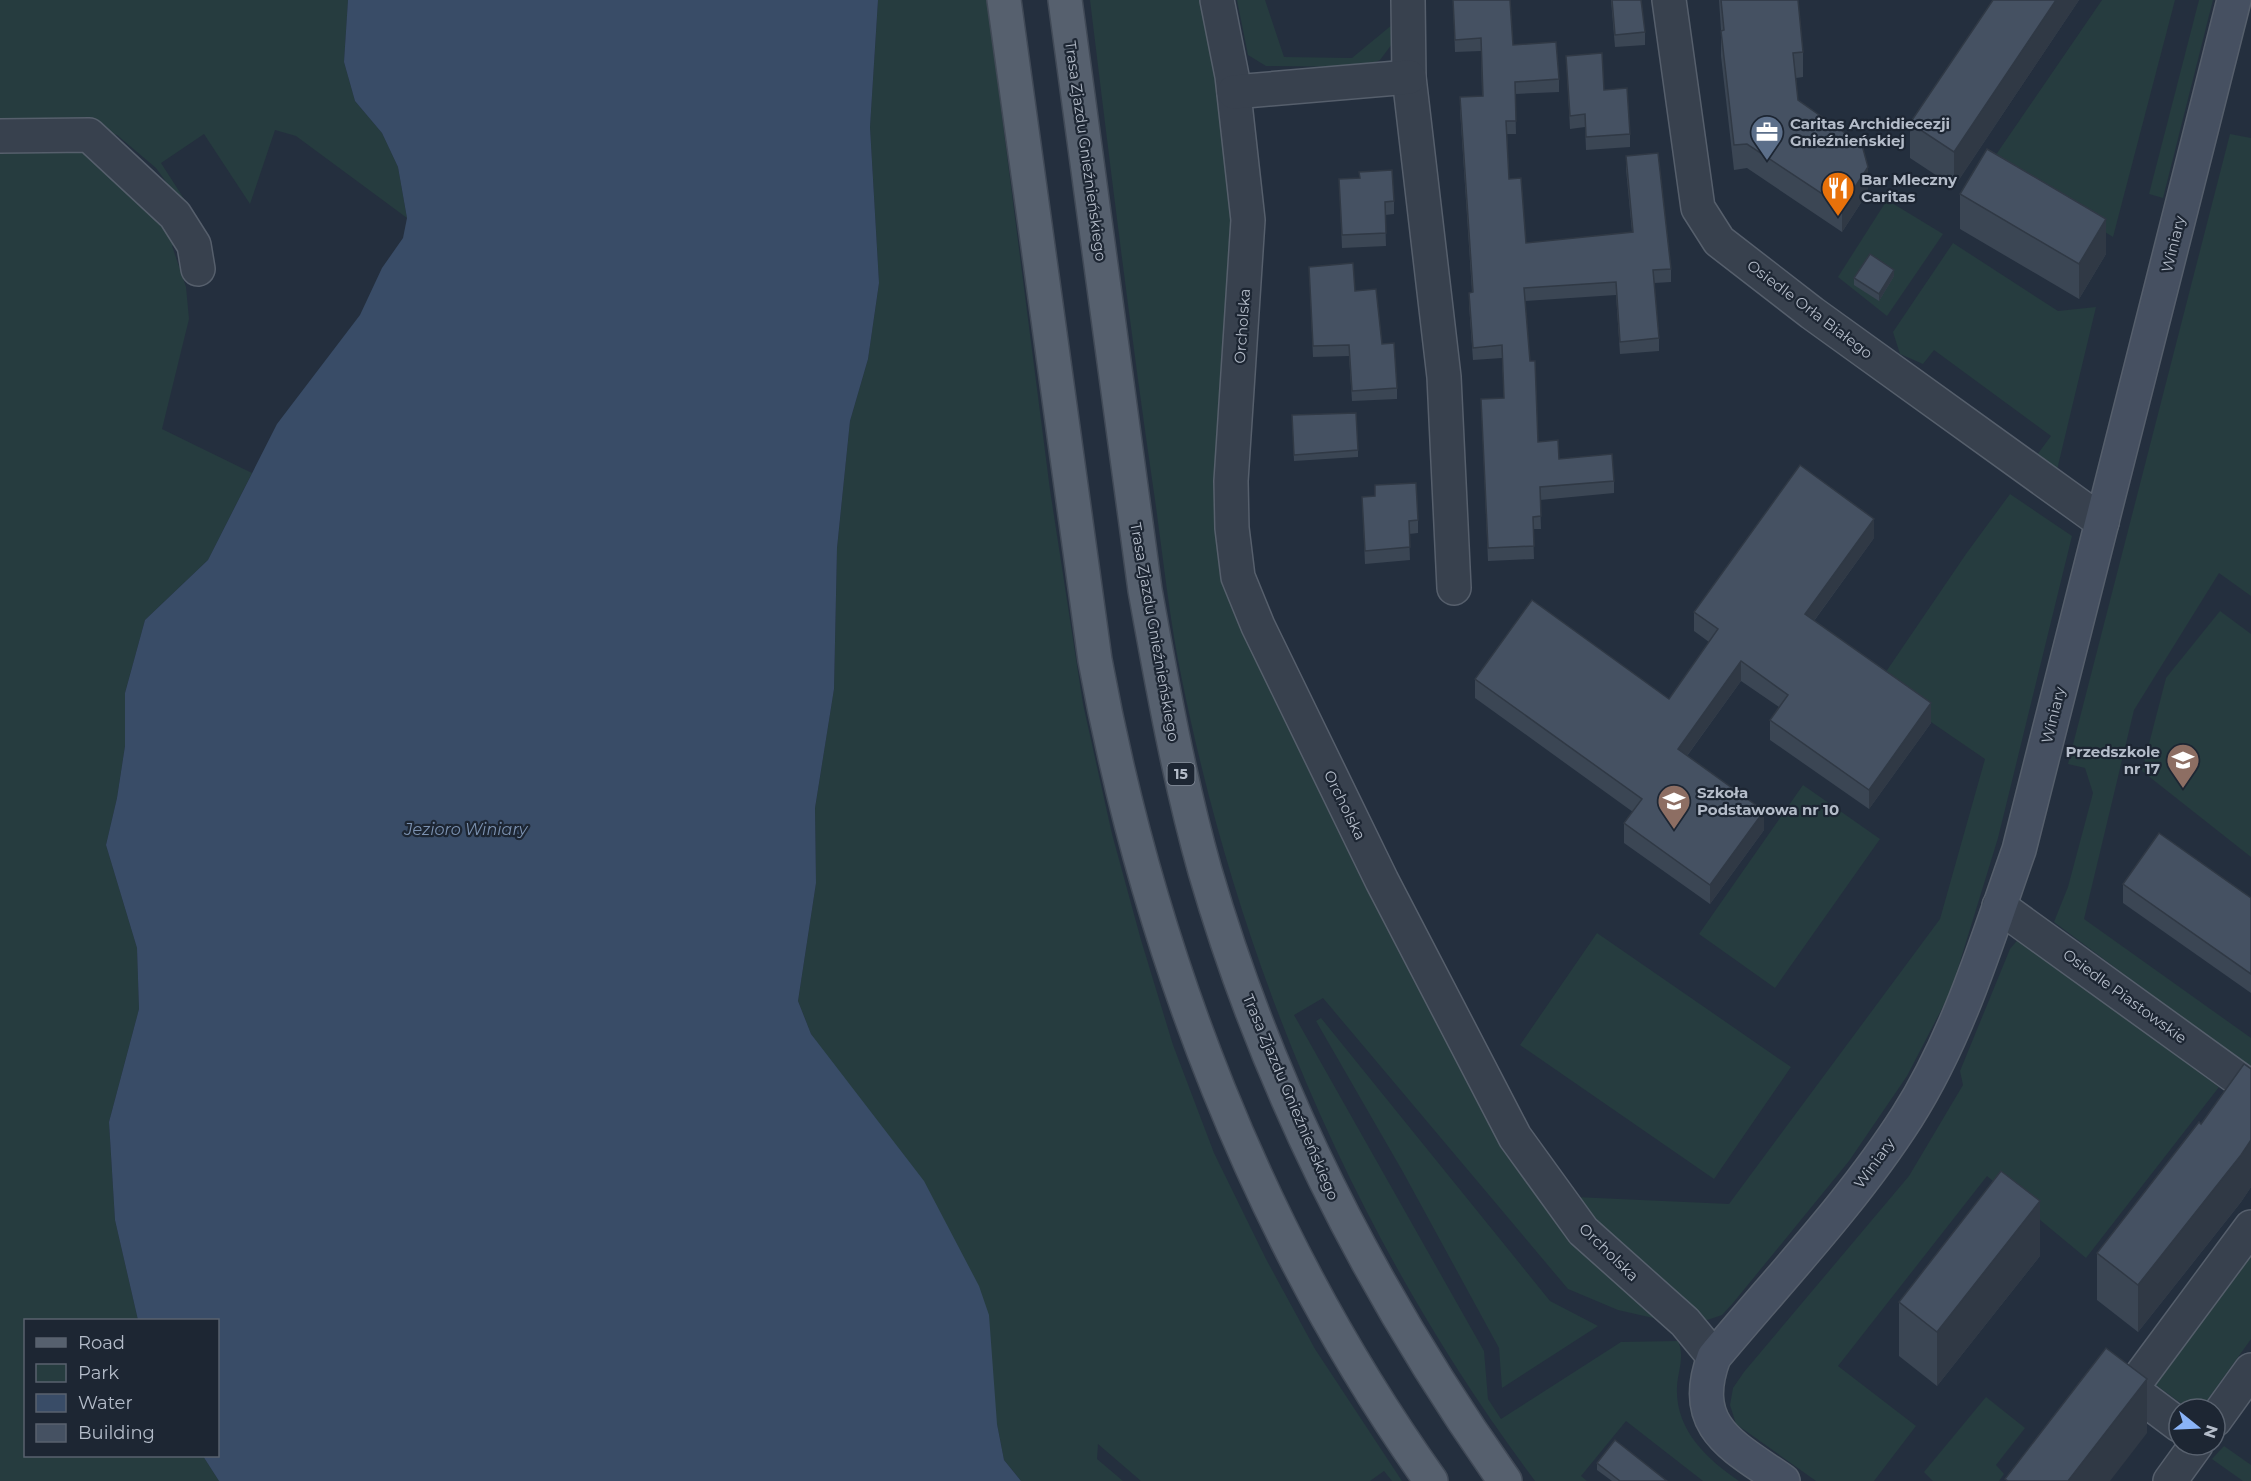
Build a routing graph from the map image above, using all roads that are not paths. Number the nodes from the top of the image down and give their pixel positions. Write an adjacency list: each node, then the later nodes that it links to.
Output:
1 (1004, 0): 21 (main road)
2 (1065, 0): 22 (main road, Trasa Zjazdu Gnieźnieńskiego / 15)
3 (1217, 0): 8 (street, Orcholska)
4 (1408, 0): 7 (street)
5 (1669, 0): 11 (street, Osiedle Orła Białego)
6 (2234, 0): 11 (street, Winiary)
7 (1409, 77): 8 (street); 12 (street)
8 (1234, 92): 16 (street, Orcholska)
9 (0, 136): 10 (street)
10 (198, 269)
11 (2102, 522): 13 (street, Winiary)
12 (1454, 588)
13 (1999, 906): 14 (street, Osiedle Piastowskie); 16 (street, Winiary)
14 (2251, 1088)
15 (2251, 1227): 19 (street)
16 (1714, 1358): 23 (street)
17 (2251, 1370): 18 (street)
18 (2227, 1403)
19 (2167, 1416)
20 (2187, 1457): 24 (street)
21 (1431, 1481)
22 (1504, 1481)
23 (1784, 1481)
24 (2170, 1481)

